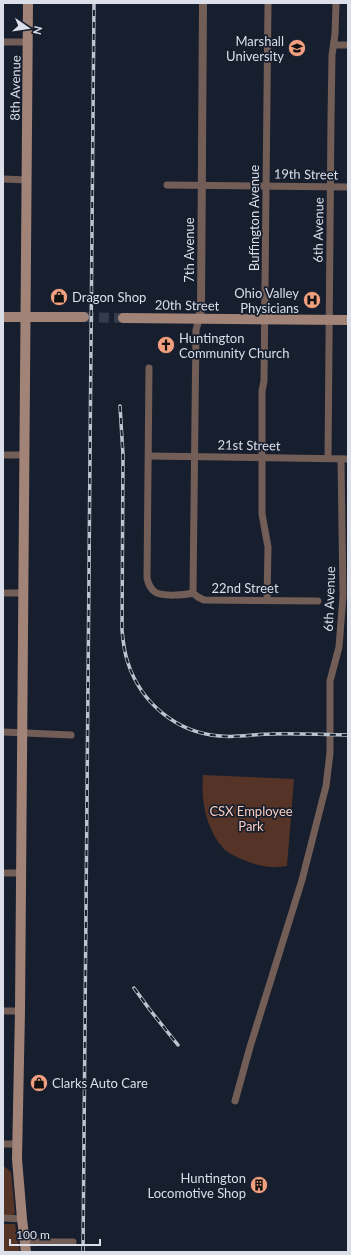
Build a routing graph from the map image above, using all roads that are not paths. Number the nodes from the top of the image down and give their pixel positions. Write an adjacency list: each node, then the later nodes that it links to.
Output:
1 (28, 3): 6 (main road, 8th Avenue)
2 (203, 3): 12 (street, 7th Avenue)
3 (268, 3): 13 (street, Buffington Avenue)
4 (336, 3): 7 (street, 6th Avenue)
5 (3, 42): 6 (street)
6 (28, 42): 10 (main road, 8th Avenue)
7 (334, 45): 8 (street); 14 (street, 6th Avenue)
8 (348, 45)
9 (3, 179): 10 (street)
10 (27, 180): 17 (main road, 8th Avenue)
11 (167, 185): 12 (street, 19th Street)
12 (202, 185): 13 (street, 19th Street); 20 (street, 7th Avenue)
13 (266, 186): 14 (street, 19th Street); 21 (street, Buffington Avenue)
14 (330, 186): 15 (street, 19th Street); 22 (street, 6th Avenue)
15 (348, 187)
16 (3, 317): 17 (main road)
17 (26, 317): 18 (main road); 26 (main road, 8th Avenue)
18 (84, 317)
19 (122, 318): 20 (main road, 20th Street)
20 (198, 318): 21 (main road, 20th Street); 28 (street, 7th Avenue)
21 (265, 319): 22 (main road, 20th Street); 29 (street, Buffington Avenue)
22 (329, 320): 23 (main road, 20th Street); 30 (street, 6th Avenue)
23 (348, 320)
24 (149, 368): 27 (street)
25 (3, 455): 26 (street)
26 (24, 455): 33 (main road, 8th Avenue)
27 (149, 456): 28 (street, 21st Street); 34 (street, 22nd Street)
28 (195, 456): 29 (street, 21st Street); 34 (street, 7th Avenue)
29 (262, 457): 30 (street, 21st Street); 36 (street, Buffington Avenue)
30 (328, 458): 31 (street, 21st Street)
31 (345, 459): 35 (street, 6th Avenue)
32 (3, 592): 33 (street)
33 (23, 593): 39 (main road, 8th Avenue)
34 (193, 593): 36 (street, 22nd Street)
35 (345, 596): 45 (street, 6th Avenue)
36 (267, 600): 37 (street, 22nd Street)
37 (318, 601)
38 (3, 732): 39 (street)
39 (22, 734): 40 (street); 42 (main road, 8th Avenue)
40 (71, 735)
41 (3, 873): 42 (street)
42 (21, 873): 44 (main road, 8th Avenue)
43 (3, 1010): 44 (street)
44 (20, 1011): 47 (main road, 8th Avenue)
45 (235, 1101)
46 (3, 1144): 47 (street)
47 (17, 1144): 49 (main road, 8th Avenue)
48 (3, 1218): 49 (street)
49 (22, 1219): 51 (main road, 8th Avenue)
50 (73, 1242): 51 (street)
51 (26, 1247)

